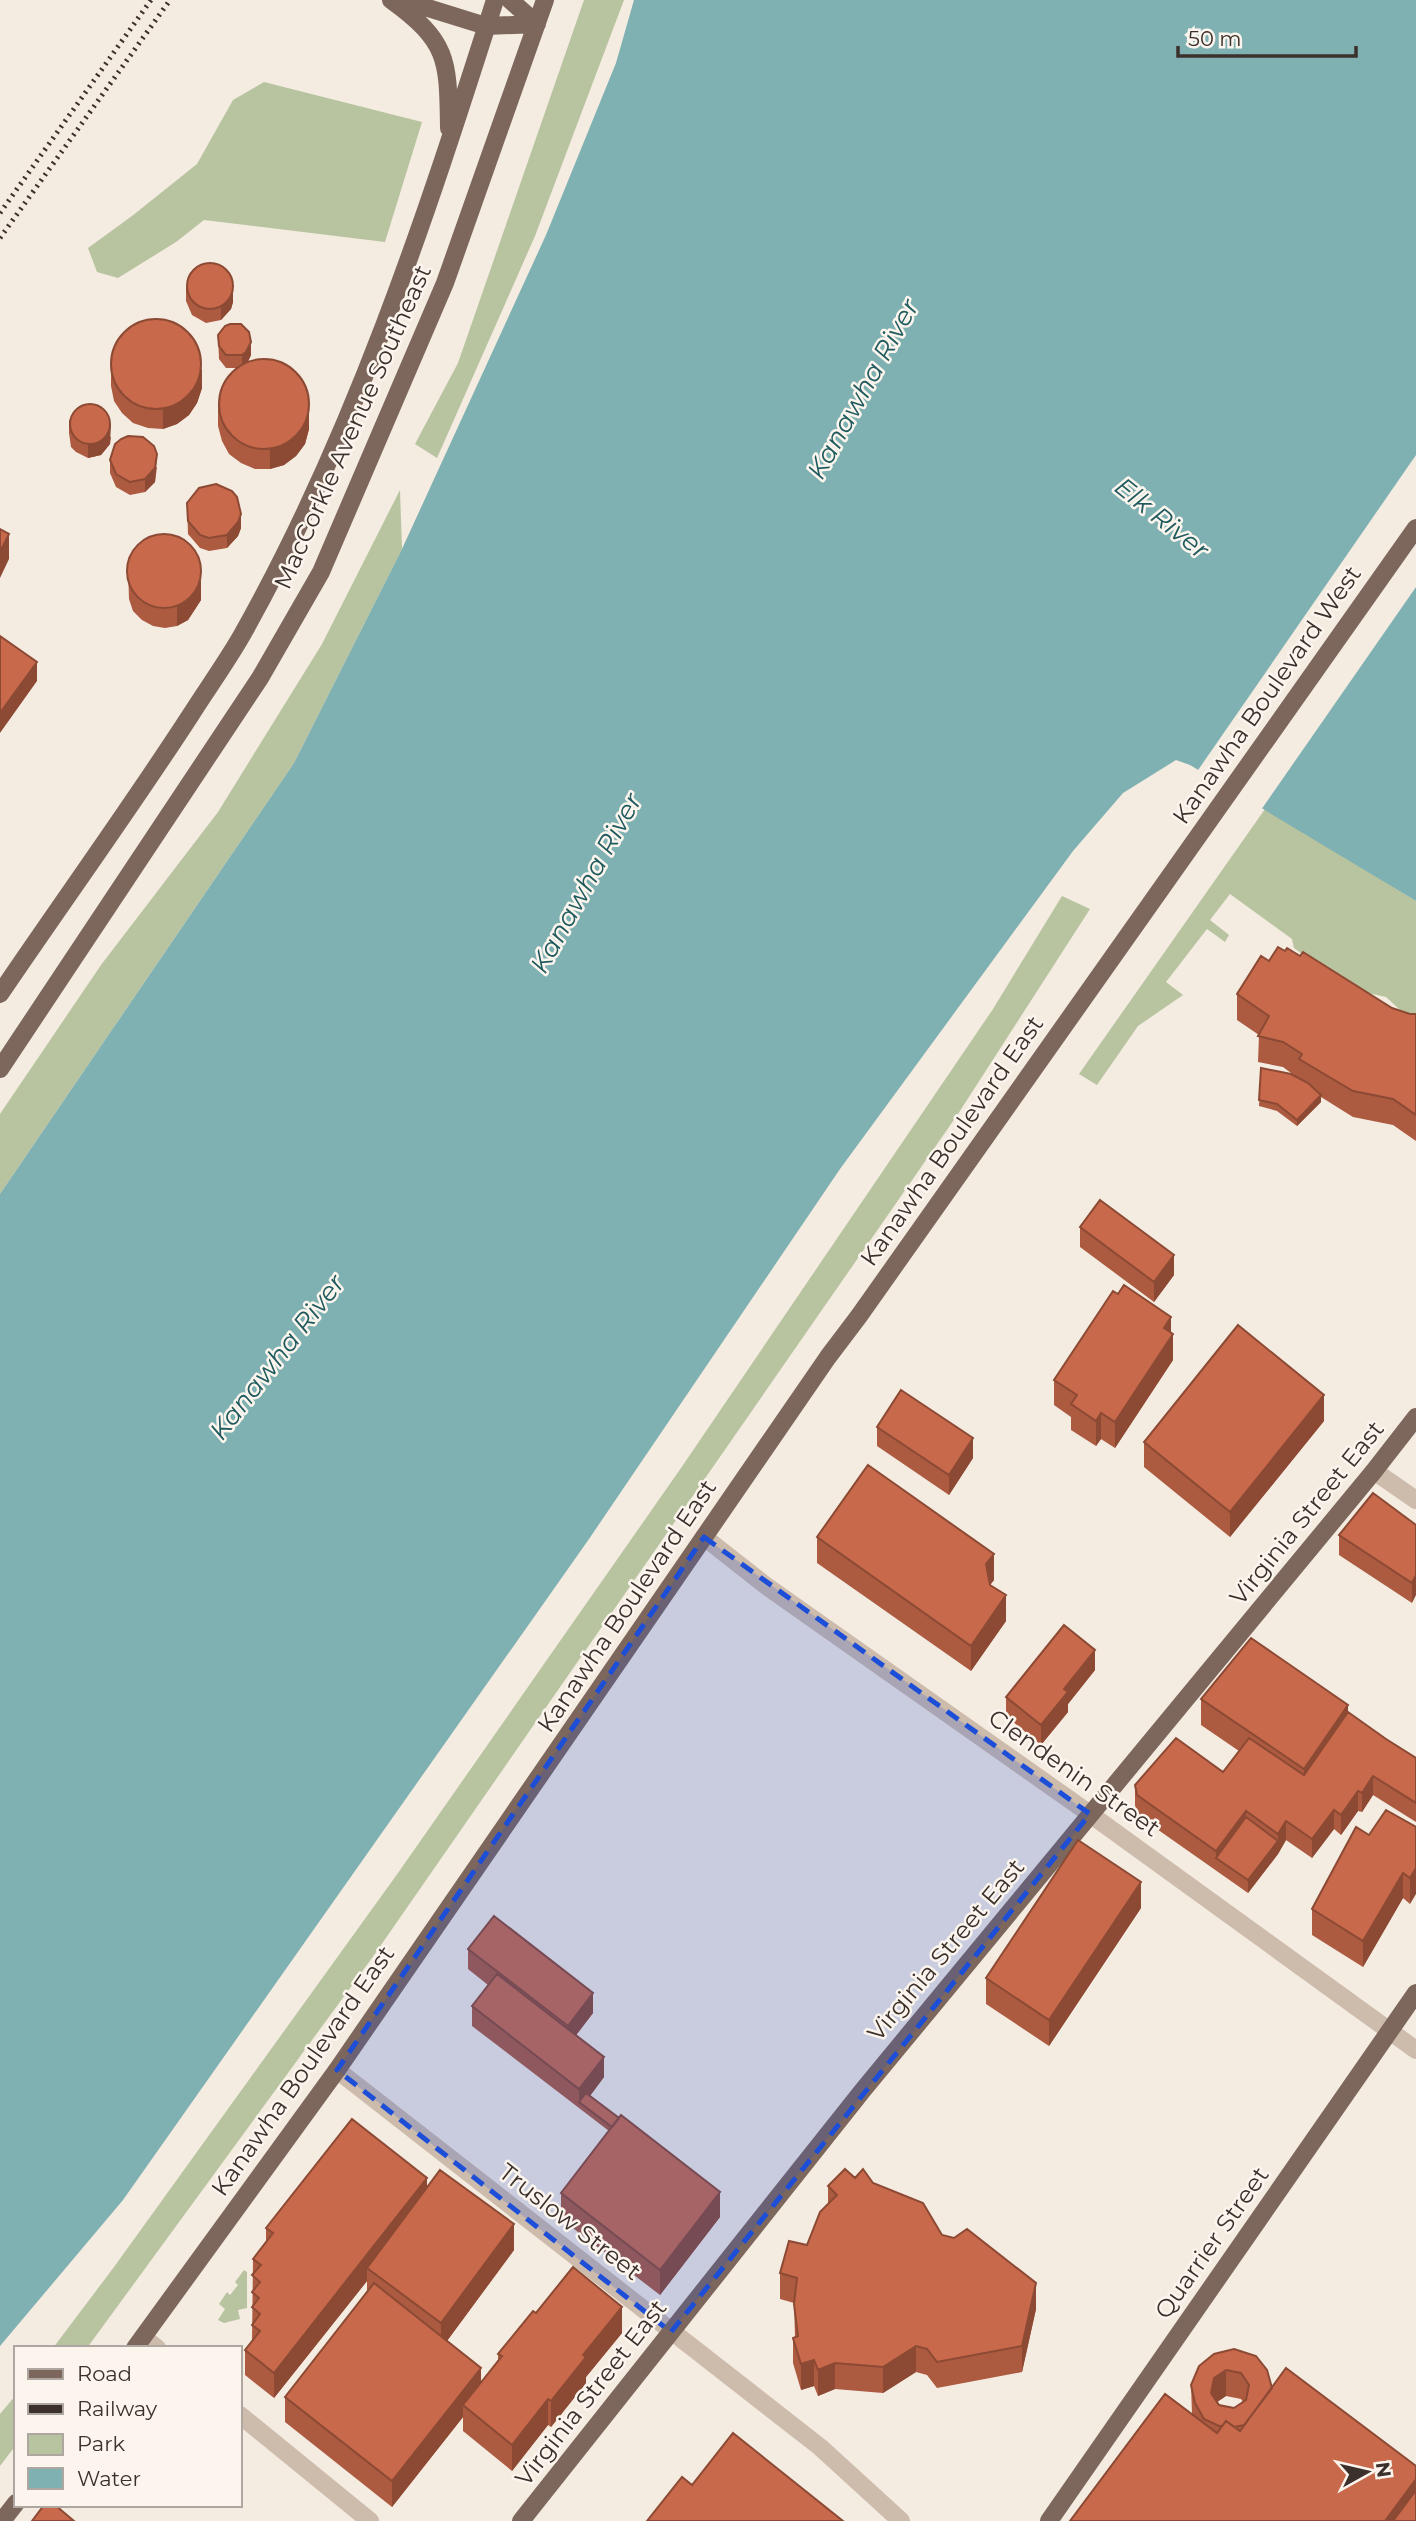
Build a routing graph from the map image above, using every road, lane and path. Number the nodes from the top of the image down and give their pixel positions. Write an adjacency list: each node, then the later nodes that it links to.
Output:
1 (391, 0): 8 (main road)
2 (402, 0): 7 (main road)
3 (495, 0): 7 (main road, MacCorkle Avenue Southeast)
4 (510, 0): 6 (main road)
5 (544, 0): 6 (main road, MacCorkle Avenue Southeast)
6 (537, 24): 7 (main road); 12 (main road, MacCorkle Avenue Southeast)
7 (486, 26): 8 (main road, MacCorkle Avenue Southeast)
8 (449, 142): 11 (main road, MacCorkle Avenue Southeast)
9 (1416, 528): 10 (main road, Kanawha Boulevard West)
10 (1159, 891): 16 (main road, Kanawha Boulevard East)
11 (0, 994)
12 (0, 1069)
13 (1416, 1417): 14 (main road, Virginia Street East)
14 (1374, 1471): 15 (street); 17 (main road, Virginia Street East)
15 (1416, 1500)
16 (704, 1537): 17 (street, Clendenin Street); 21 (main road, Kanawha Boulevard East)
17 (1090, 1814): 19 (street, Clendenin Street); 22 (main road, Virginia Street East)
18 (1416, 1993): 19 (main road, Quarrier Street)
19 (1390, 2031): 20 (street, Clendenin Street); 30 (main road, Quarrier Street)
20 (1416, 2050)
21 (337, 2070): 22 (street, Truslow Street); 23 (main road, Kanawha Boulevard East)
22 (671, 2332): 28 (main road, Virginia Street East); 29 (street, Truslow Street)
23 (145, 2344)
24 (242, 2417): 27 (street)
25 (14, 2506): 26 (main road)
26 (2, 2521)
27 (370, 2521)
28 (521, 2521)
29 (901, 2521)
30 (1049, 2521)

